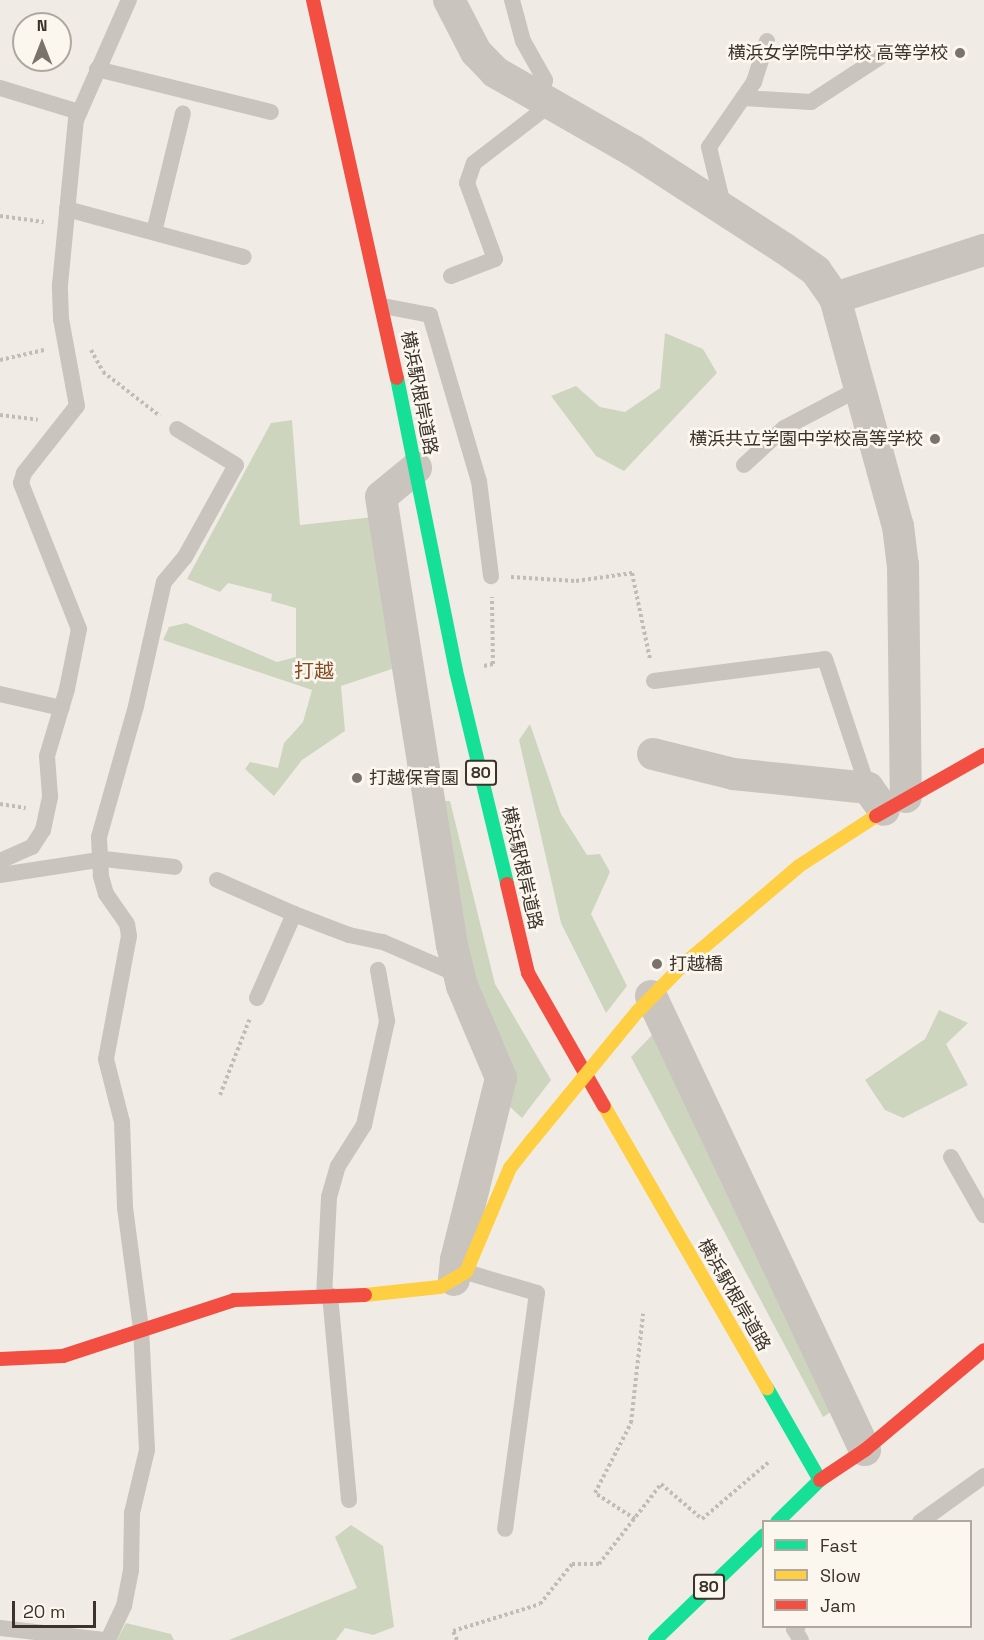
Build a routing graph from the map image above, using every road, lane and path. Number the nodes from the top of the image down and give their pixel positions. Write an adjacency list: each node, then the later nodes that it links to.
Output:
1 (129, 0): 7 (lane)
2 (313, 0): 22 (main road, 横浜駅根岸道路 / 80)
3 (449, 0): 10 (street)
4 (512, 0): 10 (lane)
5 (767, 41): 9 (lane)
6 (880, 57): 9 (lane)
7 (97, 69): 11 (lane); 12 (lane)
8 (0, 88): 11 (lane)
9 (743, 98): 14 (lane)
10 (547, 100): 14 (street); 20 (lane)
11 (79, 112): 16 (lane)
12 (271, 112)
13 (183, 113): 17 (lane)
14 (724, 210): 21 (street)
15 (0, 216): 16 (path)
16 (66, 217): 17 (lane); 24 (lane)
17 (154, 232): 19 (lane)
18 (984, 250): 21 (street)
19 (244, 257)
20 (451, 276)
21 (835, 298): 26 (street)
22 (383, 306): 31 (main road, 横浜駅根岸道路 / 80); 32 (lane)
23 (87, 340): 29 (path)
24 (64, 342): 25 (path); 28 (lane)
25 (0, 360)
26 (862, 387): 30 (lane); 39 (street)
27 (0, 415): 28 (path)
28 (63, 424): 36 (lane)
29 (177, 429): 41 (lane)
30 (744, 465)
31 (416, 468): 33 (main road, 横浜駅根岸道路 / 80); 47 (street)
32 (491, 576): 33 (path); 34 (path)
33 (456, 671): 62 (main road, 横浜駅根岸道路 / 80)
34 (654, 681): 39 (lane)
35 (0, 694): 36 (lane)
36 (61, 708): 40 (lane)
37 (653, 754): 39 (street)
38 (984, 755): 39 (main road)
39 (886, 798): 49 (main road)
40 (0, 861)
41 (97, 862): 42 (lane); 43 (lane); 56 (lane)
42 (175, 867)
43 (0, 875)
44 (217, 880): 45 (lane)
45 (294, 914): 47 (lane); 48 (lane)
46 (378, 970): 54 (lane)
47 (459, 975): 53 (street)
48 (255, 1004): 50 (path)
49 (644, 1004): 53 (main road, bridge); 59 (street)
50 (220, 1095)
51 (951, 1157): 52 (lane)
52 (984, 1215)
53 (460, 1276): 54 (main road); 67 (lane)
54 (327, 1296): 56 (main road); 63 (lane)
55 (644, 1314): 64 (path)
56 (141, 1329): 58 (main road); 70 (lane)
57 (984, 1350): 59 (main road)
58 (0, 1359)
59 (865, 1450): 62 (main road)
60 (770, 1461): 64 (path)
61 (984, 1476): 66 (lane)
62 (820, 1480): 65 (main road)
63 (350, 1500)
64 (635, 1519): 71 (path)
65 (778, 1520)
66 (921, 1520)
67 (505, 1529)
68 (762, 1537): 72 (main road, 80)
69 (0, 1628): 70 (lane)
70 (107, 1640)
71 (457, 1640)
72 (655, 1640)

